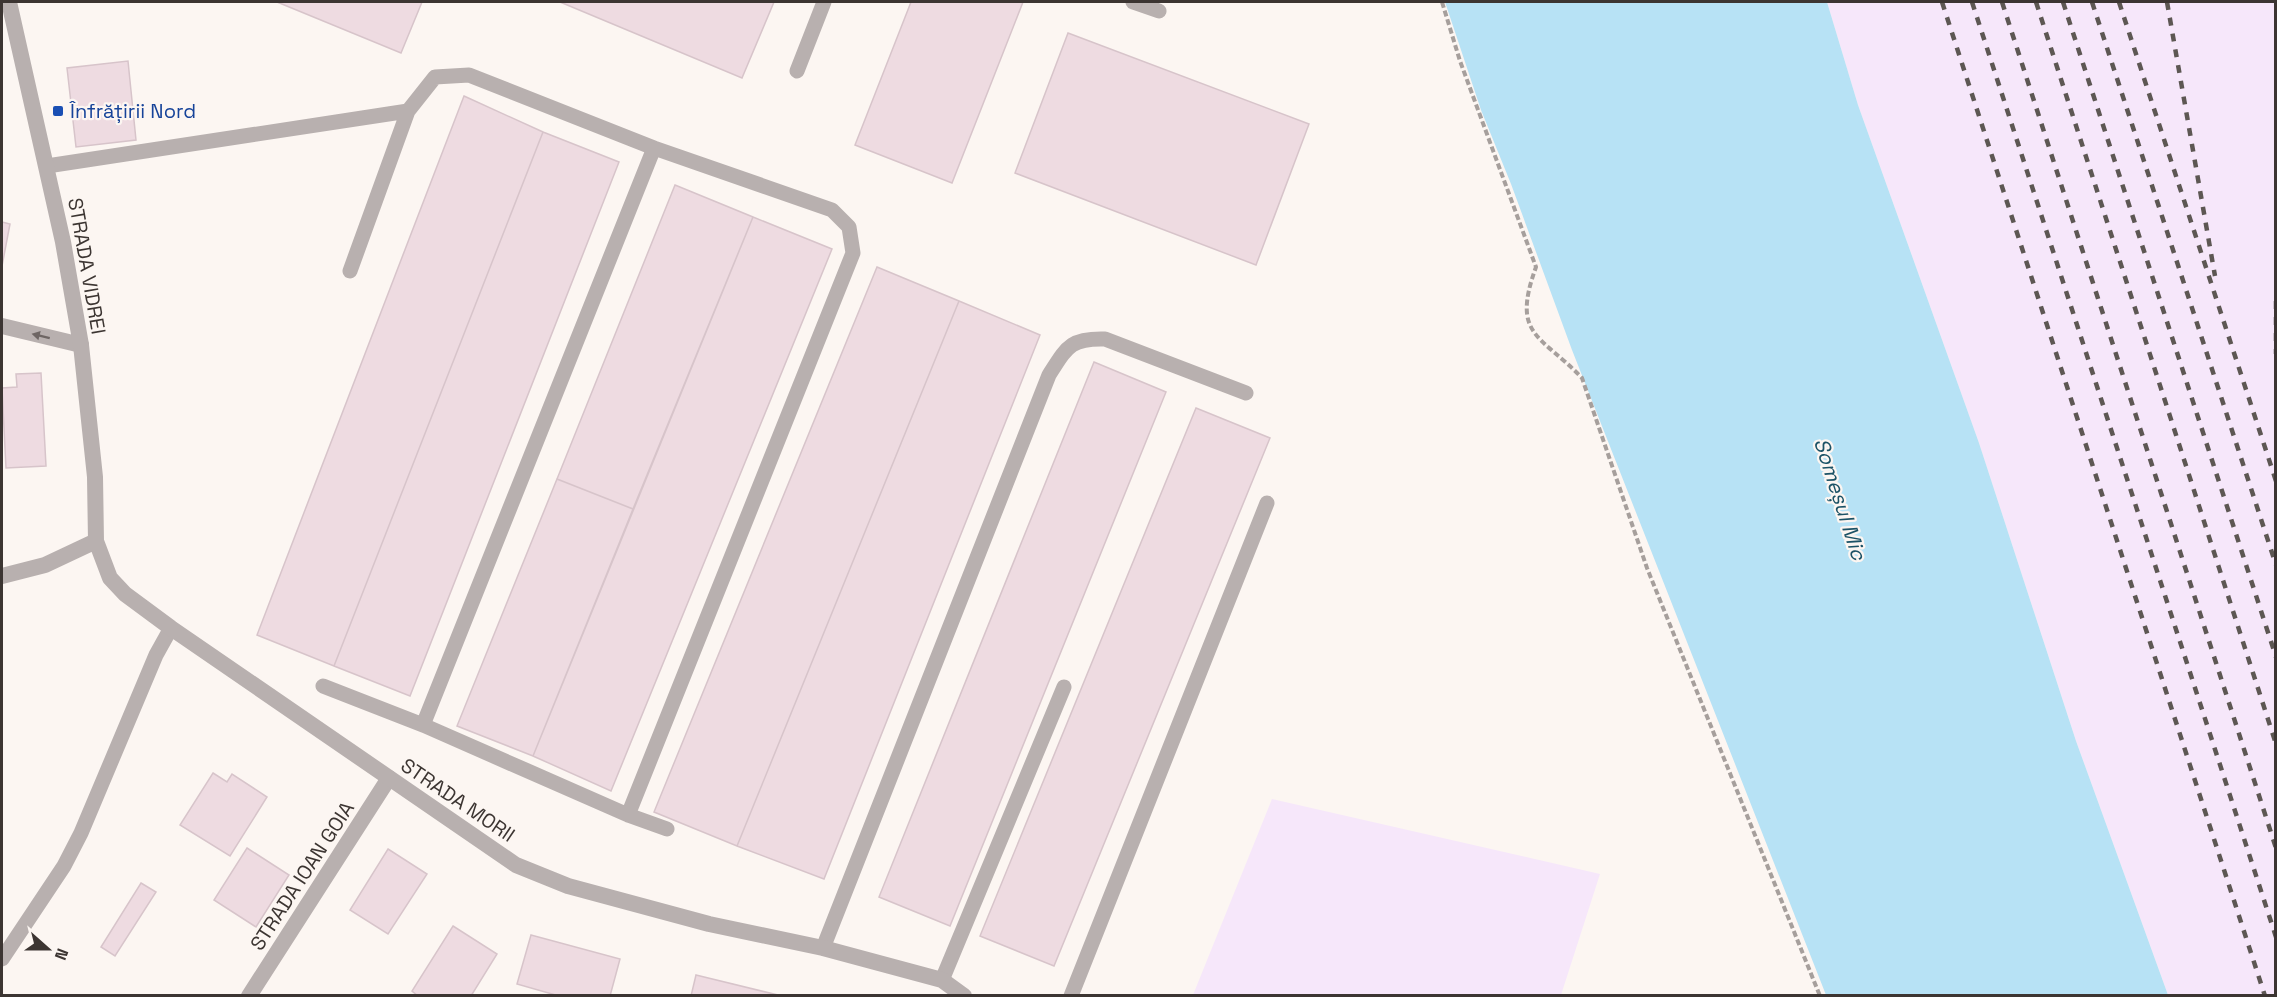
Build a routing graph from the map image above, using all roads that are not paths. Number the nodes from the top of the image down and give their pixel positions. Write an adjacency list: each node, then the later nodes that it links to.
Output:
1 (9, 2): 8 (street, STRADA VIDREI)
2 (824, 2): 5 (lane)
3 (1134, 2): 4 (lane)
4 (1159, 11)
5 (797, 71)
6 (408, 111): 7 (lane); 8 (lane); 9 (lane)
7 (654, 148): 19 (lane); 21 (lane)
8 (47, 166): 11 (street, STRADA VIDREI)
9 (350, 271)
10 (2, 326): 11 (street, one-way to 10)
11 (81, 345): 14 (street, STRADA VIDREI)
12 (1246, 393): 23 (lane)
13 (1267, 503): 28 (lane)
14 (96, 542): 15 (street); 16 (street, STRADA MORII)
15 (2, 576)
16 (171, 628): 20 (street, STRADA MORII); 24 (lane)
17 (323, 686): 19 (lane)
18 (1064, 687): 25 (lane)
19 (423, 725): 21 (lane)
20 (389, 778): 23 (street, STRADA MORII); 26 (street, STRADA IOAN GOIA)
21 (628, 815): 22 (lane)
22 (667, 829)
23 (823, 948): 25 (street, STRADA MORII)
24 (2, 959)
25 (942, 980): 27 (street, STRADA MORII)
26 (249, 996)
27 (964, 996)
28 (1071, 996)

